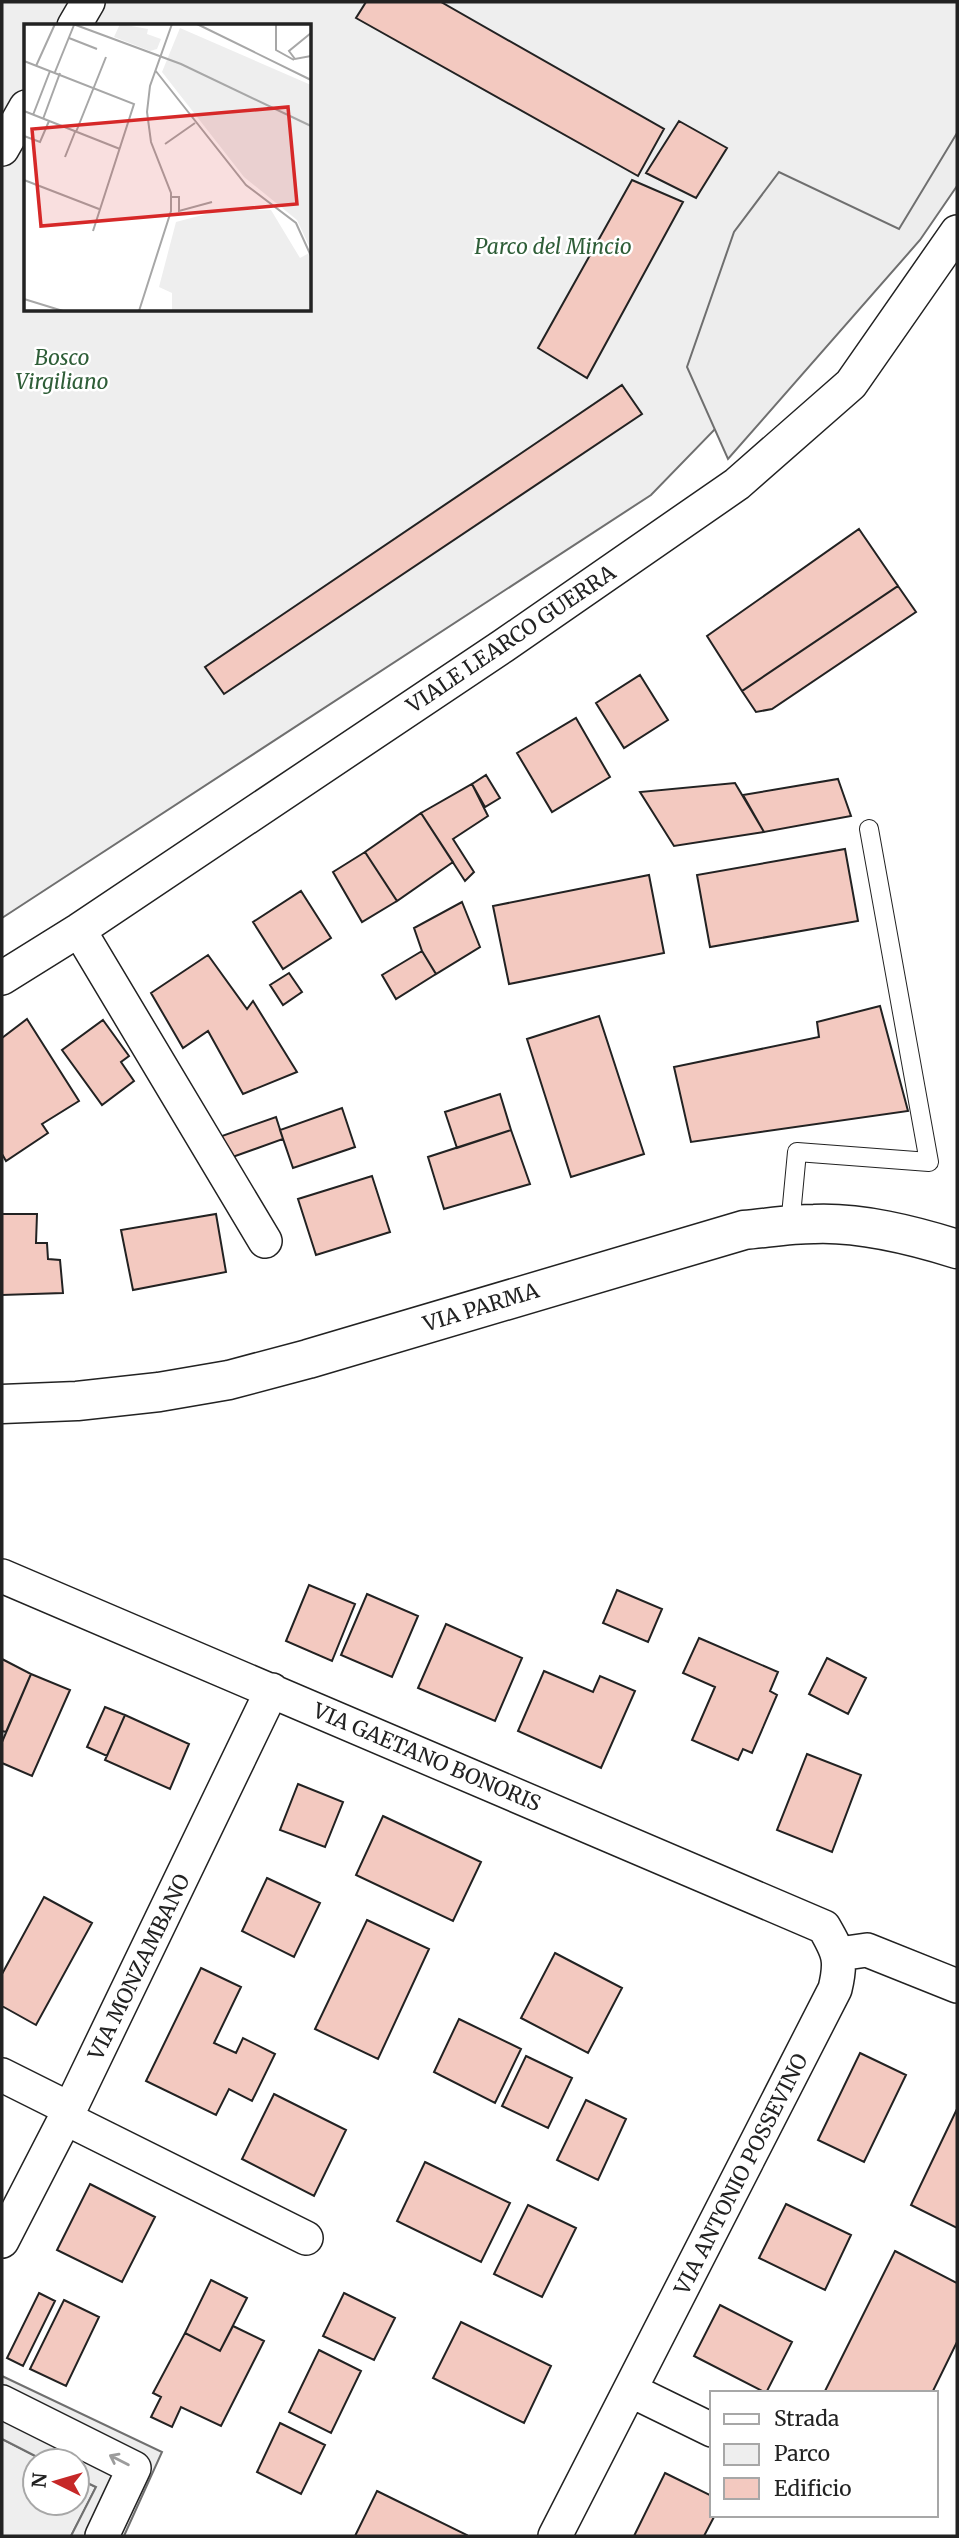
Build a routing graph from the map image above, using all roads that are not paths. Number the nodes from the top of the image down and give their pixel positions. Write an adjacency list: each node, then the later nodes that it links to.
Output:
1 (88, 2): 2 (street)
2 (75, 24)
3 (24, 110): 4 (street)
4 (2, 149)
5 (957, 232): 7 (street, VIALE LEARCO GUERRA)
6 (869, 829): 9 (lane)
7 (79, 930): 8 (street, VIALE LEARCO GUERRA); 10 (street)
8 (2, 978)
9 (790, 1226): 11 (main road, VIA PARMA); 12 (main road, VIA PARMA)
10 (265, 1241)
11 (957, 1249)
12 (2, 1404)
13 (2, 1576): 14 (street, VIA GAETANO BONORIS)
14 (272, 1690): 15 (street, VIA GAETANO BONORIS); 18 (street, VIA MONZAMBANO)
15 (839, 1954): 16 (street); 21 (street, VIA ANTONIO POSSEVINO)
16 (957, 1986)
17 (2, 2075): 18 (street)
18 (68, 2113): 19 (street); 20 (street, VIA MONZAMBANO)
19 (306, 2238)
20 (2, 2241)
21 (630, 2390): 23 (street); 25 (street, VIA ANTONIO POSSEVINO)
22 (2, 2402): 24 (street, one-way to 22)
23 (710, 2429)
24 (102, 2536)
25 (555, 2536)

